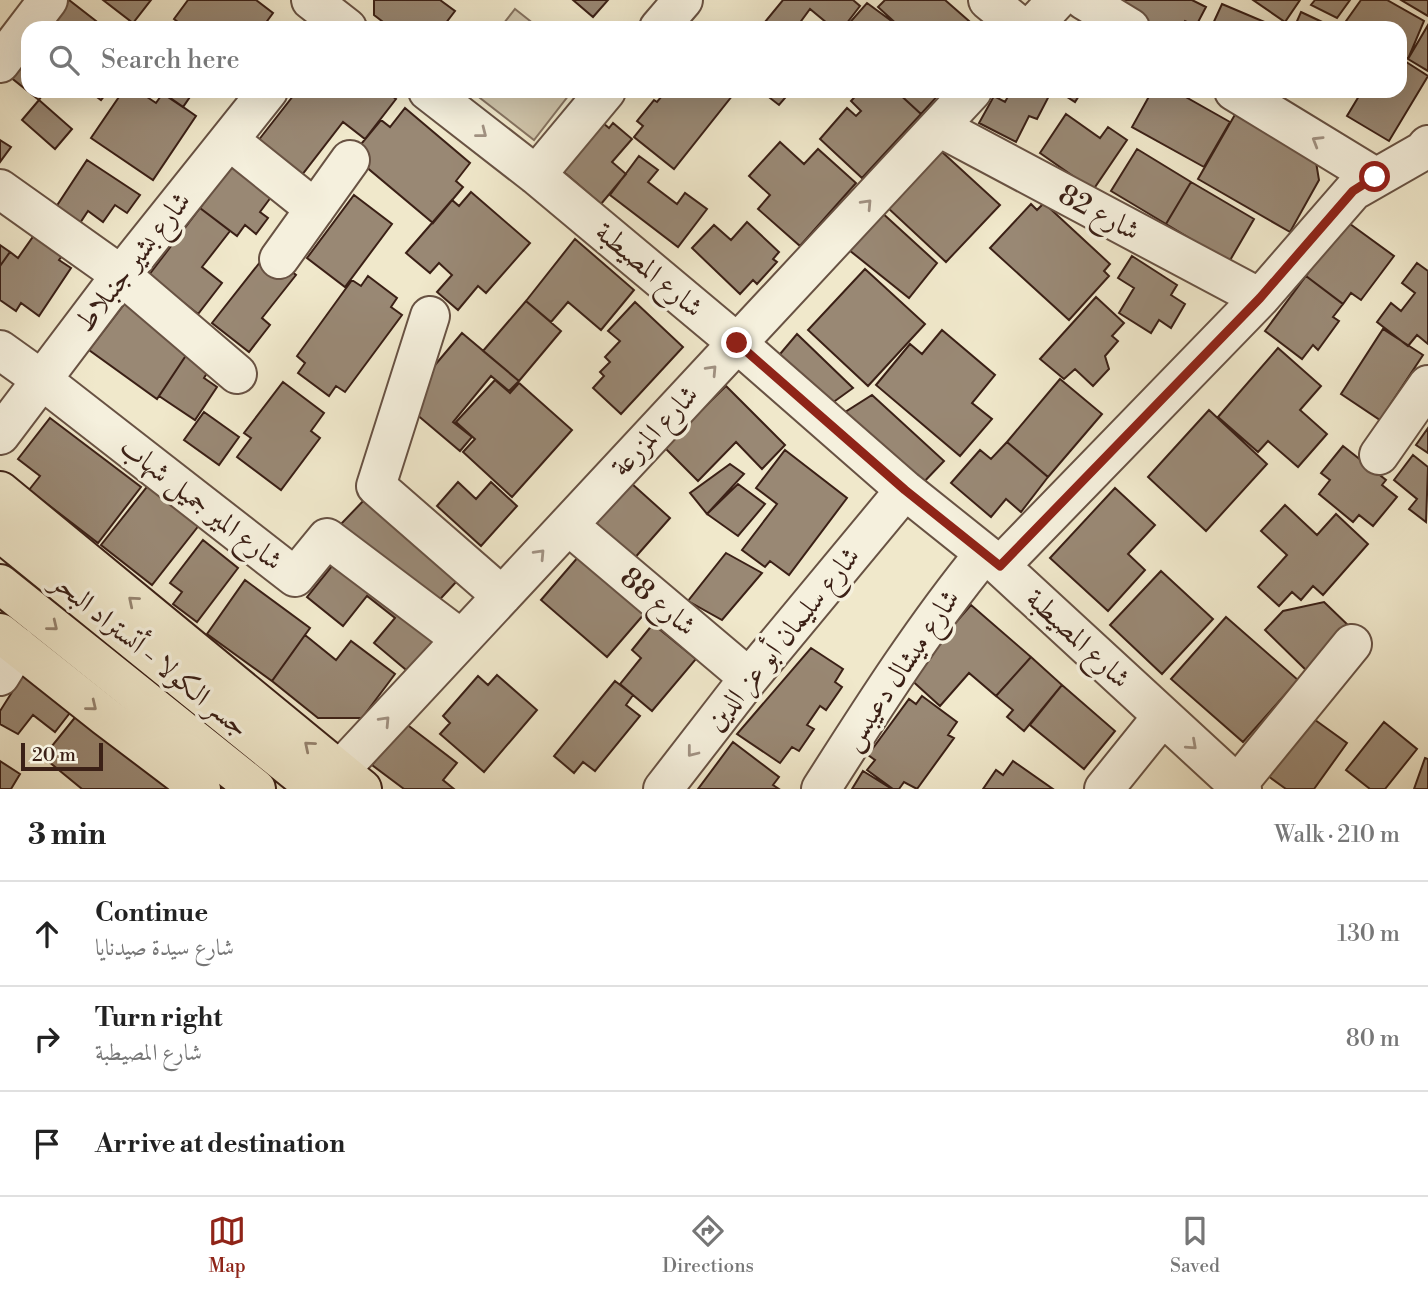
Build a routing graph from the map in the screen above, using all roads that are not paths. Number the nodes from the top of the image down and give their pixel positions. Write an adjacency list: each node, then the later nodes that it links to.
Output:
1 (48, 0): 6 (street)
2 (683, 0): 7 (street)
3 (988, 0): 8 (street)
4 (1057, 0): 9 (street)
5 (1084, 0): 10 (street)
6 (32, 21)
7 (665, 21)
8 (1014, 21)
9 (1038, 21)
10 (1118, 21)
11 (21, 35): 12 (street)
12 (0, 62)
13 (262, 98): 19 (street, شارع بشير جنبلاط)
14 (437, 98): 22 (street, شارع المصيطبة, one-way to 22)
15 (600, 98): 22 (street)
16 (966, 98): 18 (street, شارع المزرعة)
17 (1245, 98): 23 (street, one-way to 17)
18 (939, 127): 28 (street, شارع 82); 30 (street, شارع المزرعة, one-way to 18)
19 (229, 140): 25 (street); 27 (street, شارع بشير جنبلاط)
20 (1426, 150): 23 (street, شارع ميشال دعيبس)
21 (350, 160): 25 (street)
22 (536, 175): 30 (street, شارع المصيطبة)
23 (1375, 177): 28 (street, شارع ميشال دعيبس)
24 (0, 189): 27 (street)
25 (315, 209): 26 (street)
26 (279, 259)
27 (121, 275): 32 (street); 33 (street, شارع بشير جنبلاط)
28 (1260, 298): 41 (street, شارع ميشال دعيبس)
29 (430, 316): 43 (street)
30 (737, 343): 37 (street, شارع المصيطبة); 39 (street, شارع المزرعة, one-way to 30)
31 (0, 351): 33 (street, شارع المير جميل شهاب)
32 (237, 374)
33 (42, 380): 35 (street, شارع بشير جنبلاط); 44 (street, شارع المير جميل شهاب)
34 (1428, 385): 36 (street)
35 (0, 435)
36 (1380, 455)
37 (905, 490): 41 (street, شارع المصيطبة); 47 (street, شارع سليمان أبو عز الدين)
38 (0, 491): 49 (main road, one-way to 38)
39 (568, 525): 43 (street, شارع المزرعة, one-way to 39); 47 (street, شارع 88)
40 (0, 533): 49 (main road, جسر الكولا - أتستراد البحر)
41 (992, 560): 48 (street, شارع المصيطبة); 54 (street, شارع ميشال دعيبس)
42 (0, 584): 52 (main road, جسر الكولا - أتستراد البحر, one-way to 52)
43 (502, 596): 44 (street, شارع المزرعة)
44 (461, 639): 49 (street, شارع المزرعة, one-way to 44)
45 (1352, 644): 50 (street)
46 (6, 652): 51 (main road, one-way to 51)
47 (748, 678): 53 (street, شارع سليمان أبو عز الدين, one-way to 53)
48 (1162, 717): 50 (street, شارع المصيطبة, one-way to 50); 55 (street)
49 (329, 781)
50 (1240, 787)
51 (201, 789)
52 (256, 789)
53 (663, 789)
54 (821, 789)
55 (1104, 789)

